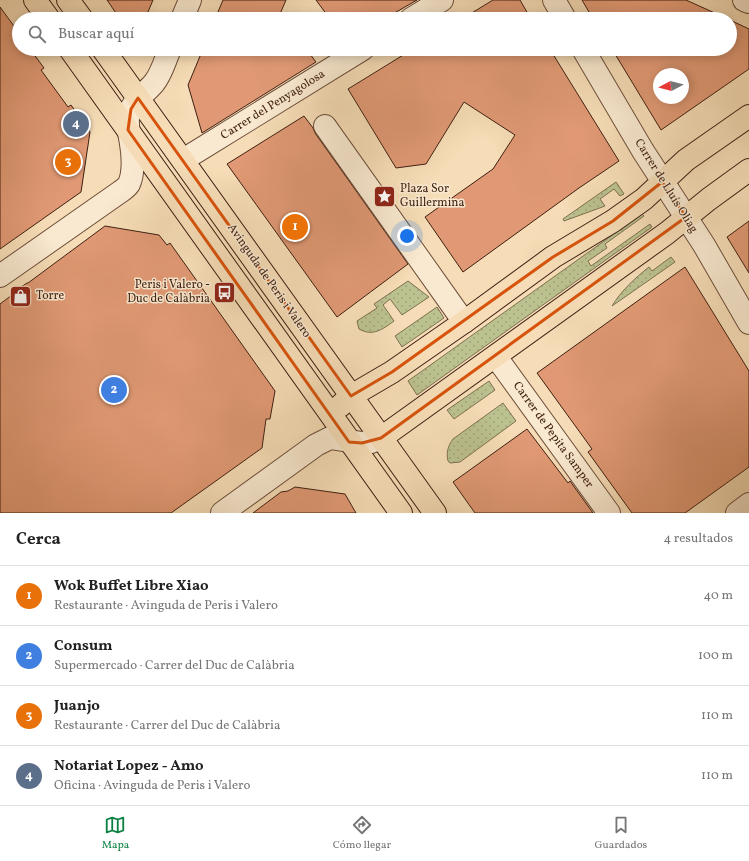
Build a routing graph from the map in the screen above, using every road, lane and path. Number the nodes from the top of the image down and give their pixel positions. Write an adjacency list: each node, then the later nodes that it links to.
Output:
1 (35, 0): 8 (main road)
2 (68, 0): 9 (main road)
3 (190, 0): 10 (street)
4 (442, 0): 11 (street)
5 (554, 0): 12 (street)
6 (744, 0): 7 (street)
7 (749, 2)
8 (44, 12)
9 (77, 12)
10 (185, 12)
11 (423, 12)
12 (561, 12)
13 (75, 56): 21 (main road)
14 (108, 56): 18 (main road, Avinguda de Peris i Valero)
15 (167, 56): 18 (street)
16 (352, 56): 22 (street, Carrer del Penyagolosa)
17 (587, 56): 24 (street, Carrer de Lluís Oliag)
18 (138, 98): 21 (street); 22 (main road, Avinguda de Peris i Valero)
19 (749, 116): 24 (main road)
20 (325, 126): 27 (street)
21 (128, 130): 26 (street); 31 (main road)
22 (182, 160): 30 (main road, Avinguda de Peris i Valero)
23 (749, 170): 25 (main road)
24 (662, 182): 25 (street, Carrer de Lluís Oliag); 27 (main road)
25 (686, 217): 28 (street, Carrer de Lluís Oliag); 29 (main road)
26 (0, 276)
27 (464, 322): 30 (main road)
28 (749, 323)
29 (496, 357): 32 (main road); 38 (street, Carrer de Pepita Samper)
30 (351, 396): 31 (main road); 32 (main road, Avinguda de Peris i Valero)
31 (331, 414): 33 (main road)
32 (381, 438): 33 (street); 37 (main road, Avinguda de Peris i Valero)
33 (349, 442): 35 (street); 36 (main road)
34 (749, 504): 39 (street)
35 (222, 513)
36 (401, 513)
37 (435, 513)
38 (610, 513)
39 (737, 513)

